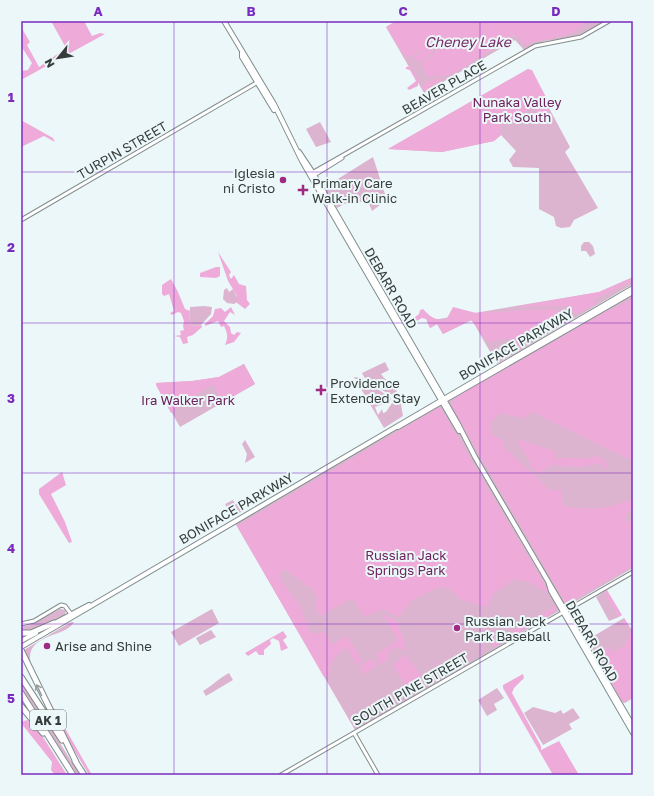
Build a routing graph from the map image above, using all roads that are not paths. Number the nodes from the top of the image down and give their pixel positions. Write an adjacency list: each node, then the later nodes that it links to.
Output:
1 (224, 21): 3 (main road, DEBARR ROAD)
2 (609, 21): 4 (street, BEAVER PLACE)
3 (258, 83): 4 (main road, DEBARR ROAD); 5 (street, TURPIN STREET)
4 (312, 175): 8 (main road, DEBARR ROAD); 9 (main road, DEBARR ROAD)
5 (21, 220)
6 (633, 288): 10 (main road, BONIFACE PARKWAY)
7 (633, 292): 10 (main road, BONIFACE PARKWAY)
8 (395, 322): 9 (main road); 10 (main road, DEBARR ROAD)
9 (410, 340): 10 (main road, DEBARR ROAD)
10 (442, 401): 12 (main road, BONIFACE PARKWAY); 13 (main road, DEBARR ROAD)
11 (633, 572): 13 (street, SOUTH PINE STREET)
12 (92, 604): 14 (main road, BONIFACE PARKWAY); 19 (main road, BONIFACE PARKWAY)
13 (565, 611): 24 (main road, DEBARR ROAD); 25 (street, SOUTH PINE STREET); 26 (main road, DEBARR ROAD)
14 (71, 614): 15 (main road, BONIFACE PARKWAY); 16 (street)
15 (54, 623): 17 (highway); 18 (main road, BONIFACE PARKWAY)
16 (21, 624)
17 (21, 633)
18 (21, 641)
19 (21, 647)
20 (21, 650): 27 (highway, one-way to 20)
21 (21, 677): 27 (highway, AK 1)
22 (21, 693): 28 (highway, AK 1)
23 (21, 706): 28 (highway)
24 (633, 726)
25 (354, 733): 30 (street, SOUTH PINE STREET); 31 (street)
26 (633, 733)
27 (76, 762): 29 (highway, AK 1)
28 (73, 775)
29 (84, 775)
30 (281, 775)
31 (378, 775)

